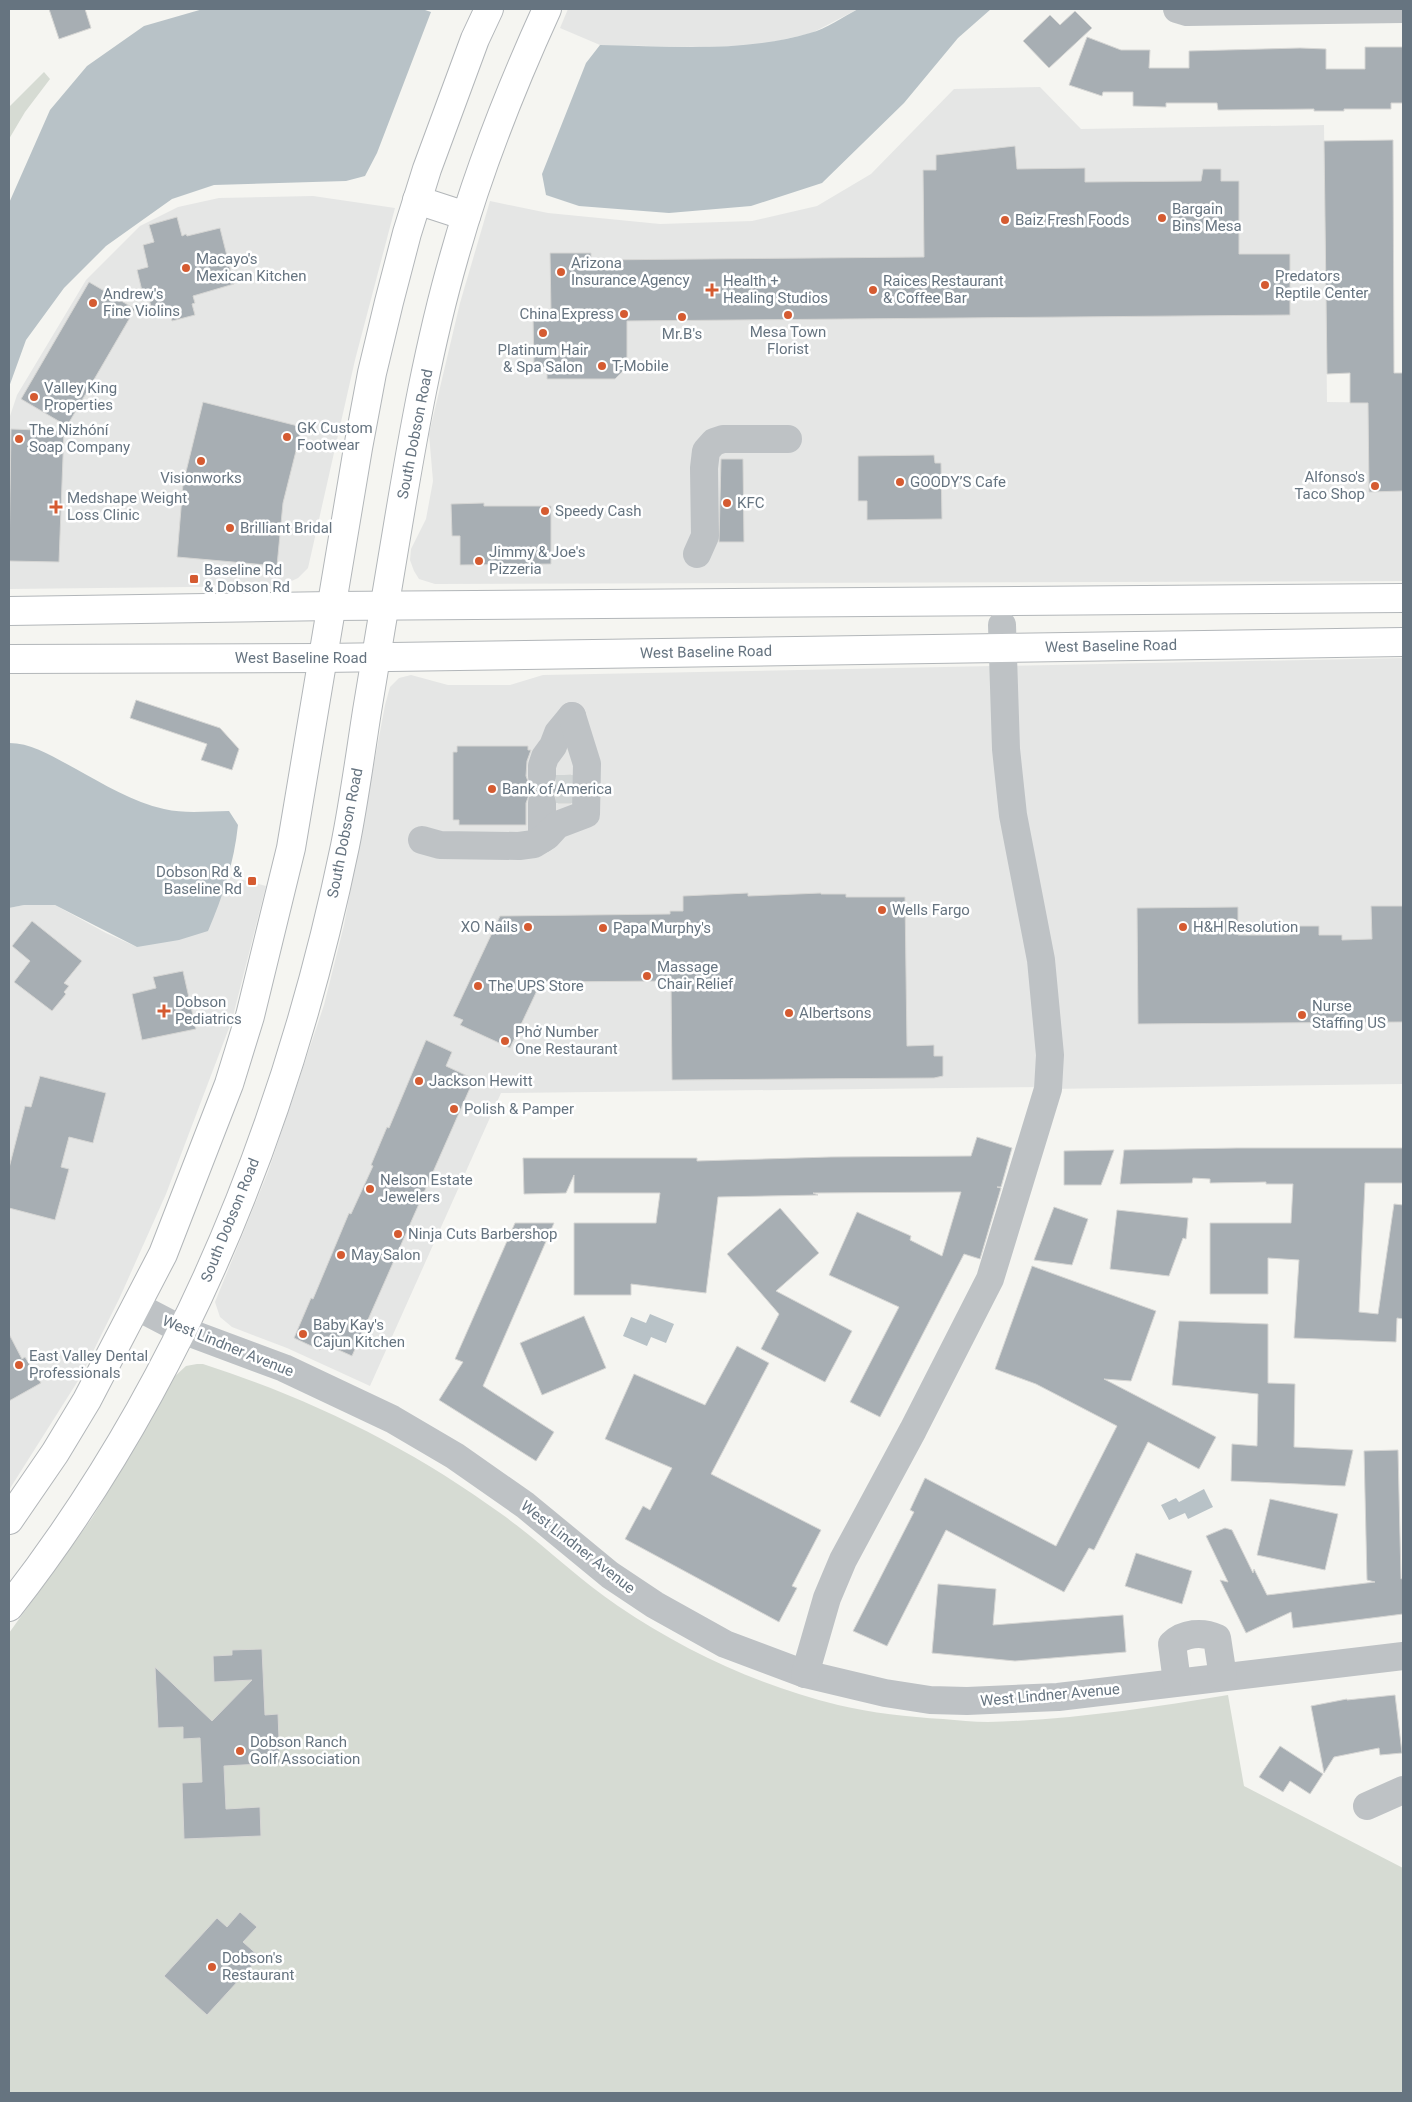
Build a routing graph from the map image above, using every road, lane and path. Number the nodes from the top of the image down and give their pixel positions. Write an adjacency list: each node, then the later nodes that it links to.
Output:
1 (489, 9): 6 (main road)
2 (547, 9): 7 (main road, South Dobson Road)
3 (1177, 9): 4 (street)
4 (1349, 9): 5 (street)
5 (1403, 9)
6 (417, 200): 7 (main road); 11 (main road)
7 (466, 216): 12 (main road, South Dobson Road)
8 (788, 439): 9 (street)
9 (697, 554)
10 (1403, 598): 12 (main road)
11 (332, 606): 12 (main road); 13 (main road); 17 (main road)
12 (385, 606): 16 (main road, South Dobson Road)
13 (9, 611)
14 (1002, 636): 15 (main road, West Baseline Road); 16 (main road, West Baseline Road); 26 (street)
15 (1403, 642)
16 (376, 657): 17 (main road, West Baseline Road); 22 (main road, South Dobson Road)
17 (323, 658): 18 (main road, West Baseline Road); 21 (main road)
18 (9, 659)
19 (556, 776): 20 (street)
20 (422, 840)
21 (136, 1306): 22 (street, West Lindner Avenue); 23 (main road)
22 (182, 1330): 24 (main road, South Dobson Road); 26 (street, West Lindner Avenue)
23 (9, 1520)
24 (9, 1607)
25 (1403, 1656): 27 (street, West Lindner Avenue)
26 (805, 1674): 28 (street, West Lindner Avenue)
27 (1223, 1677): 28 (street, West Lindner Avenue); 28 (street)
28 (1177, 1682)
29 (1403, 1790): 30 (street)
30 (1367, 1806)

